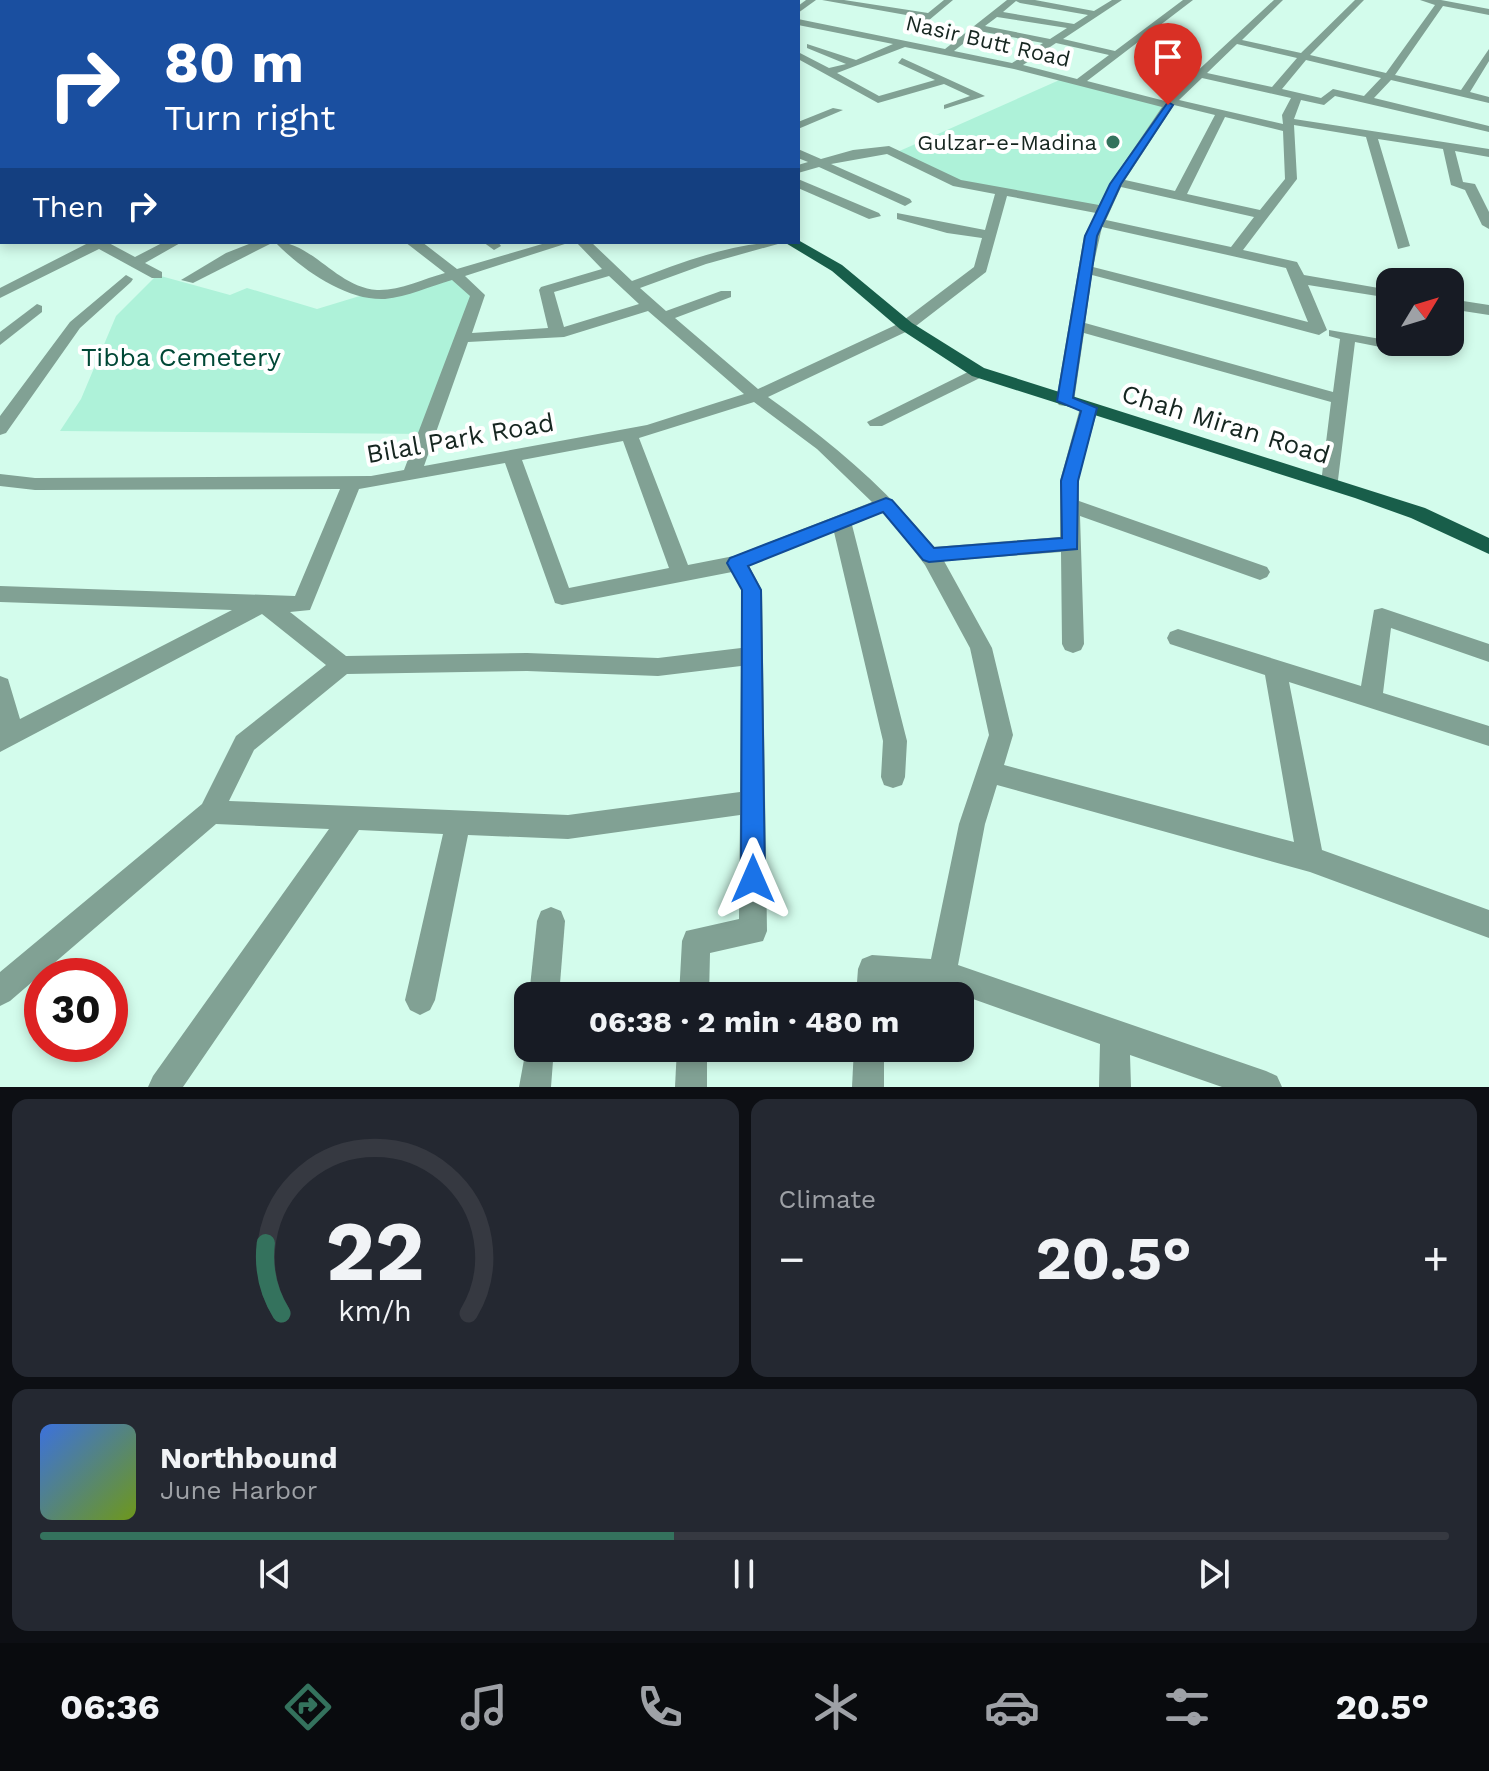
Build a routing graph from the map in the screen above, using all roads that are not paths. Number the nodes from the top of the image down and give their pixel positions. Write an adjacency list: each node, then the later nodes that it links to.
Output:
1 (826, 0): 12 (street)
2 (884, 0): 12 (street)
3 (949, 0): 16 (street)
4 (1013, 0): 14 (street)
5 (1020, 0): 15 (street)
6 (1118, 0): 15 (street)
7 (1189, 0): 30 (street)
8 (1279, 0): 23 (street)
9 (1360, 0): 32 (street)
10 (1424, 0): 11 (street)
11 (1441, 3): 13 (street); 41 (street)
12 (874, 8): 16 (street)
13 (1489, 12)
14 (996, 14): 19 (street); 20 (street)
15 (1096, 14): 19 (street)
16 (930, 16): 24 (street)
17 (800, 22): 18 (street, Nasir Butt Road)
18 (823, 26): 21 (street); 24 (street, Nasir Butt Road)
19 (1075, 27): 22 (street)
20 (979, 28): 22 (street); 27 (street)
21 (800, 37)
22 (1052, 41): 25 (street); 36 (street)
23 (1235, 41): 32 (street); 40 (street)
24 (904, 42): 27 (street, Nasir Butt Road); 35 (street)
25 (1074, 45): 29 (street); 30 (street)
26 (810, 46): 35 (street)
27 (948, 51): 36 (street, Nasir Butt Road)
28 (1489, 52): 37 (street)
29 (1063, 54)
30 (1117, 54): 43 (street)
31 (800, 56): 38 (street)
32 (1304, 56): 41 (street); 44 (street)
33 (902, 61): 42 (street)
34 (1052, 63): 39 (street)
35 (856, 64): 38 (street)
36 (1014, 66): 39 (street, Nasir Butt Road)
37 (1485, 67): 45 (street)
38 (828, 72): 42 (street)
39 (1041, 73): 43 (street, Nasir Butt Road)
40 (1199, 74): 44 (street); 49 (street)
41 (1388, 77): 45 (street); 47 (street)
42 (945, 80): 50 (street)
43 (1079, 82): 49 (street, Nasir Butt Road)
44 (1275, 91): 46 (street)
45 (1464, 94): 48 (street)
46 (1297, 96): 47 (street); 54 (street)
47 (1366, 100): 55 (street)
48 (1489, 100)
49 (1169, 103): 52 (street, Nasir Butt Road); 62 (street)
50 (948, 107)
51 (837, 110): 53 (street)
52 (1222, 113): 54 (street, Nasir Butt Road); 65 (street)
53 (800, 125)
54 (1288, 125): 56 (street, Nasir Butt Road); 66 (street)
55 (1489, 129)
56 (1371, 134): 57 (street, Nasir Butt Road); 81 (street)
57 (1448, 147): 58 (street, Nasir Butt Road); 69 (street)
58 (1489, 153)
59 (800, 154): 60 (street)
60 (822, 163): 61 (street); 64 (street); 70 (street)
61 (800, 168)
62 (1117, 182): 65 (street); 68 (street)
63 (800, 184): 67 (street)
64 (1002, 191): 68 (street); 70 (street, Bilal Park Road)
65 (1179, 196): 66 (street)
66 (1263, 215): 82 (street)
67 (874, 216)
68 (1101, 216): 82 (street); 84 (street)
69 (1489, 225)
70 (990, 235): 100 (street, Bilal Park Road)
71 (96, 244): 93 (street)
72 (100, 244): 83 (street)
73 (171, 244): 83 (street)
74 (262, 244): 90 (street)
75 (285, 244): 86 (street)
76 (415, 244): 86 (street)
77 (557, 244): 86 (street)
78 (585, 244): 85 (street)
79 (770, 244): 91 (street)
80 (795, 244): 100 (main road, Chah Miran Road)
81 (1403, 246)
82 (1234, 252): 89 (street)
83 (136, 262): 87 (street)
84 (1086, 269): 101 (street); 102 (street)
85 (612, 271): 91 (street); 103 (street)
86 (456, 274): 105 (street)
87 (157, 275)
88 (126, 279): 114 (street)
89 (1300, 279): 92 (street); 102 (street)
90 (188, 280)
91 (630, 287): 95 (street)
92 (1376, 292)
93 (0, 294)
94 (726, 294): 99 (street)
95 (651, 305): 99 (street); 103 (street)
96 (1464, 306): 98 (street)
97 (37, 309): 106 (street)
98 (1489, 310)
99 (664, 317): 109 (street)
100 (906, 326): 108 (main road, Chah Miran Road); 109 (street, Bilal Park Road)
101 (1077, 326): 110 (street); 111 (street)
102 (1319, 330): 104 (street)
103 (557, 332): 105 (street)
104 (1348, 336): 107 (street); 110 (street)
105 (462, 338): 117 (street)
106 (0, 340)
107 (1376, 341)
108 (978, 372): 111 (main road, Chah Miran Road); 113 (street)
109 (756, 396): 115 (street, Bilal Park Road); 121 (street)
110 (1339, 399): 120 (street)
111 (1065, 401): 112 (main road, Chah Miran Road)
112 (1089, 408): 120 (main road, Chah Miran Road); 122 (street)
113 (876, 422)
114 (0, 429)
115 (629, 434): 116 (street, Bilal Park Road); 129 (street)
116 (512, 457): 117 (street, Bilal Park Road); 129 (street)
117 (411, 475): 119 (street, Bilal Park Road)
118 (0, 480): 119 (street, Bilal Park Road)
119 (352, 482): 131 (street)
120 (1330, 483): 125 (main road, Chah Miran Road)
121 (886, 504): 123 (street); 126 (street)
122 (1070, 505): 124 (street); 128 (street)
123 (841, 522): 127 (street); 143 (street)
124 (1071, 544): 126 (street); 133 (street)
125 (1489, 547)
126 (929, 555): 142 (street)
127 (737, 563): 129 (street); 135 (street)
128 (1260, 572)
129 (681, 574)
130 (0, 594): 131 (street)
131 (264, 603): 136 (street); 141 (street)
132 (1178, 638): 137 (street)
133 (1073, 644)
134 (1489, 653): 139 (street)
135 (752, 656): 136 (street); 144 (street)
136 (342, 665): 145 (street)
137 (1275, 669): 139 (street); 148 (street)
138 (0, 686): 141 (street)
139 (1371, 700): 140 (street)
140 (1489, 736)
141 (6, 738)
142 (989, 772): 148 (street); 151 (street)
143 (893, 777)
144 (753, 802): 147 (street); 153 (street)
145 (211, 812): 146 (street); 155 (street)
146 (352, 818): 147 (street); 161 (street)
147 (458, 822): 156 (street)
148 (1310, 859): 150 (street)
149 (551, 921): 152 (street)
150 (1489, 924)
151 (942, 974): 154 (street); 157 (street)
152 (545, 982)
153 (695, 982)
154 (872, 982)
155 (0, 991)
156 (420, 1000)
157 (1115, 1036): 165 (street); 166 (street)
158 (538, 1062): 162 (street)
159 (692, 1062): 163 (street)
160 (869, 1062): 164 (street)
161 (164, 1087)
162 (535, 1087)
163 (691, 1087)
164 (868, 1087)
165 (1115, 1087)
166 (1266, 1087)

